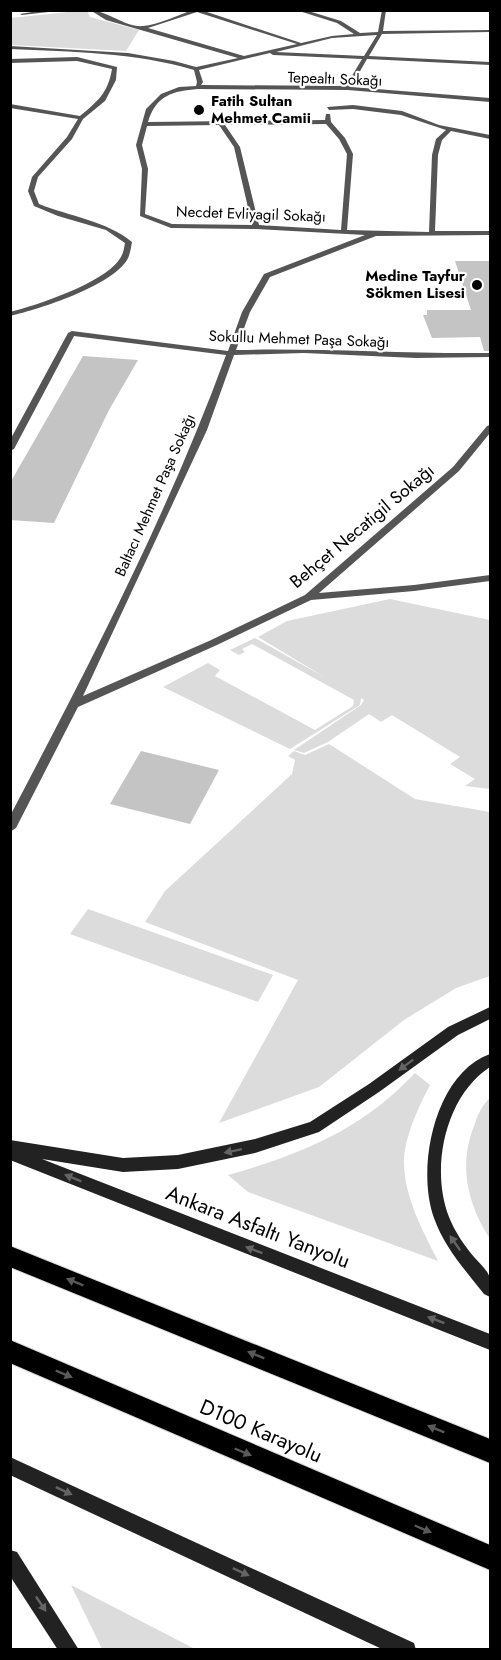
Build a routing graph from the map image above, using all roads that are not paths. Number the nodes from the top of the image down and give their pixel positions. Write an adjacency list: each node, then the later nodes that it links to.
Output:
1 (64, 10): 7 (street)
2 (92, 10): 9 (street)
3 (298, 10): 8 (street)
4 (332, 10): 8 (street)
5 (384, 10): 11 (street)
6 (195, 11): 9 (street); 13 (street)
7 (22, 14)
8 (324, 18): 12 (street)
9 (144, 28): 16 (street)
10 (490, 31): 11 (street)
11 (380, 33): 12 (street); 17 (street)
12 (358, 34): 13 (street)
13 (300, 43): 15 (street)
14 (10, 47): 20 (street)
15 (263, 53): 16 (street); 17 (street)
16 (245, 58): 20 (street)
17 (364, 58): 19 (street); 22 (street)
18 (10, 61): 27 (street)
19 (490, 64)
20 (196, 69): 21 (street)
21 (198, 87): 23 (street, Tepealtı Sokağı); 30 (street, Necdet Evliyagil Sokağı)
22 (348, 88): 23 (street, Tepealtı Sokağı); 24 (street, Tepealtı Sokağı)
23 (339, 90): 26 (street)
24 (490, 100)
25 (10, 106): 27 (street)
26 (328, 108): 29 (street); 31 (street)
27 (81, 118): 38 (street)
28 (221, 123): 29 (street); 30 (street); 33 (street)
29 (328, 123): 34 (street)
30 (145, 124): 33 (street, Necdet Evliyagil Sokağı)
31 (450, 129): 32 (street); 35 (street)
32 (490, 137)
33 (256, 227): 34 (street, Necdet Evliyagil Sokağı)
34 (344, 231): 37 (street, Necdet Evliyagil Sokağı)
35 (432, 233): 36 (street); 37 (street)
36 (490, 233)
37 (375, 234): 39 (street, Baltacı Mehmet Paşa Sokağı)
38 (10, 314)
39 (229, 353): 40 (street, Sokullu Mehmet Paşa Sokağı); 42 (street, Sokullu Mehmet Paşa Sokağı); 45 (street, Baltacı Mehmet Paşa Sokağı)
40 (490, 355)
41 (490, 428): 44 (street, Behçet Necatigil Sokağı)
42 (10, 449)
43 (490, 578): 44 (street)
44 (309, 597): 45 (street, Behçet Necatigil Sokağı)
45 (75, 704): 46 (street, Baltacı Mehmet Paşa Sokağı)
46 (10, 828)
47 (490, 1013): 49 (main road, one-way to 49)
48 (490, 1060): 52 (main road, one-way to 48)
49 (10, 1148)
50 (10, 1153): 53 (main road, Ankara Asfaltı Yanyolu, one-way to 50)
51 (10, 1256): 55 (highway, one-way to 51)
52 (490, 1289)
53 (490, 1342)
54 (10, 1351): 57 (highway, D100 Karayolu, one-way to 57)
55 (490, 1451)
56 (10, 1466): 60 (main road, one-way to 60)
57 (490, 1557)
58 (10, 1558): 59 (main road, one-way to 59)
59 (70, 1650)
60 (407, 1650)

